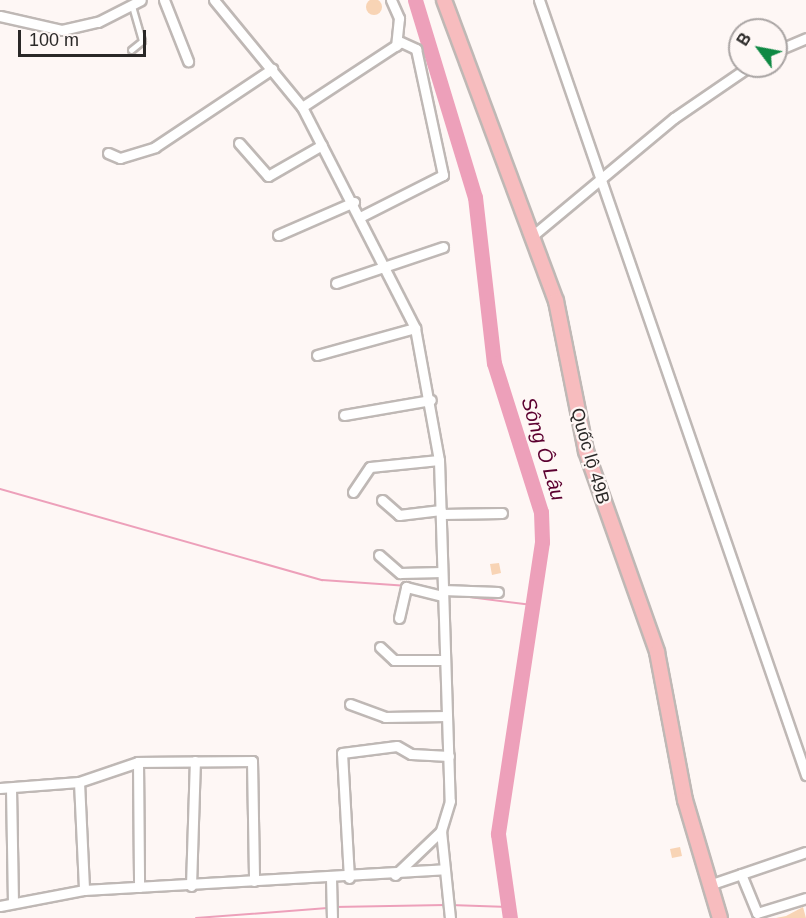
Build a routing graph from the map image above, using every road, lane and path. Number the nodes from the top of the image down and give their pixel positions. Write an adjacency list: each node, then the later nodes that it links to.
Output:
1 (141, 0): 7 (street)
2 (164, 0): 13 (street)
3 (214, 0): 14 (street)
4 (391, 0): 10 (street)
5 (444, 0): 24 (main road, Quốc lộ 49B)
6 (539, 0): 20 (street)
7 (132, 5): 8 (street); 12 (lane)
8 (0, 16)
9 (806, 38): 11 (street)
10 (396, 46): 16 (street); 22 (street)
11 (788, 46)
12 (131, 50)
13 (188, 62)
14 (272, 69): 16 (street); 19 (street)
15 (734, 78): 20 (street)
16 (302, 107): 18 (street)
17 (239, 143): 18 (street)
18 (321, 145): 21 (street)
19 (108, 153)
20 (599, 180): 24 (street); 49 (street)
21 (354, 202): 22 (street); 23 (street)
22 (360, 217): 26 (street)
23 (278, 235)
24 (531, 237): 61 (main road, Quốc lộ 49B)
25 (443, 247): 26 (street)
26 (386, 266): 27 (street); 28 (street)
27 (336, 283)
28 (415, 328): 29 (street); 30 (street)
29 (317, 355)
30 (431, 400): 31 (street); 32 (street)
31 (344, 415)
32 (439, 460): 33 (street); 35 (street)
33 (353, 492)
34 (382, 500): 35 (street)
35 (442, 512): 36 (street); 38 (street)
36 (502, 513)
37 (379, 555): 38 (street)
38 (442, 572): 40 (street)
39 (498, 592): 40 (street)
40 (443, 593): 41 (street); 43 (street)
41 (399, 618)
42 (380, 647): 43 (street)
43 (445, 660): 45 (street)
44 (350, 704): 45 (street)
45 (447, 716): 46 (street)
46 (449, 756): 53 (street); 59 (street)
47 (195, 761): 48 (street); 60 (street); 62 (street)
48 (138, 762): 50 (street); 63 (street)
49 (806, 775)
50 (79, 782): 52 (street); 64 (street)
51 (0, 788): 52 (street)
52 (11, 788): 66 (street)
53 (441, 831): 55 (street); 57 (street)
54 (806, 852): 56 (street)
55 (444, 869): 57 (street); 68 (street)
56 (741, 874): 61 (street); 65 (street)
57 (394, 875): 59 (street)
58 (331, 878): 59 (street); 60 (street); 69 (street)
59 (349, 878)
60 (254, 881): 62 (street)
61 (709, 885): 70 (main road, Quốc lộ 49B)
62 (191, 886): 63 (street)
63 (139, 887): 64 (street)
64 (84, 890): 66 (street)
65 (806, 898)
66 (13, 903): 67 (street)
67 (0, 906)
68 (449, 915)
69 (332, 916)
70 (720, 918)

